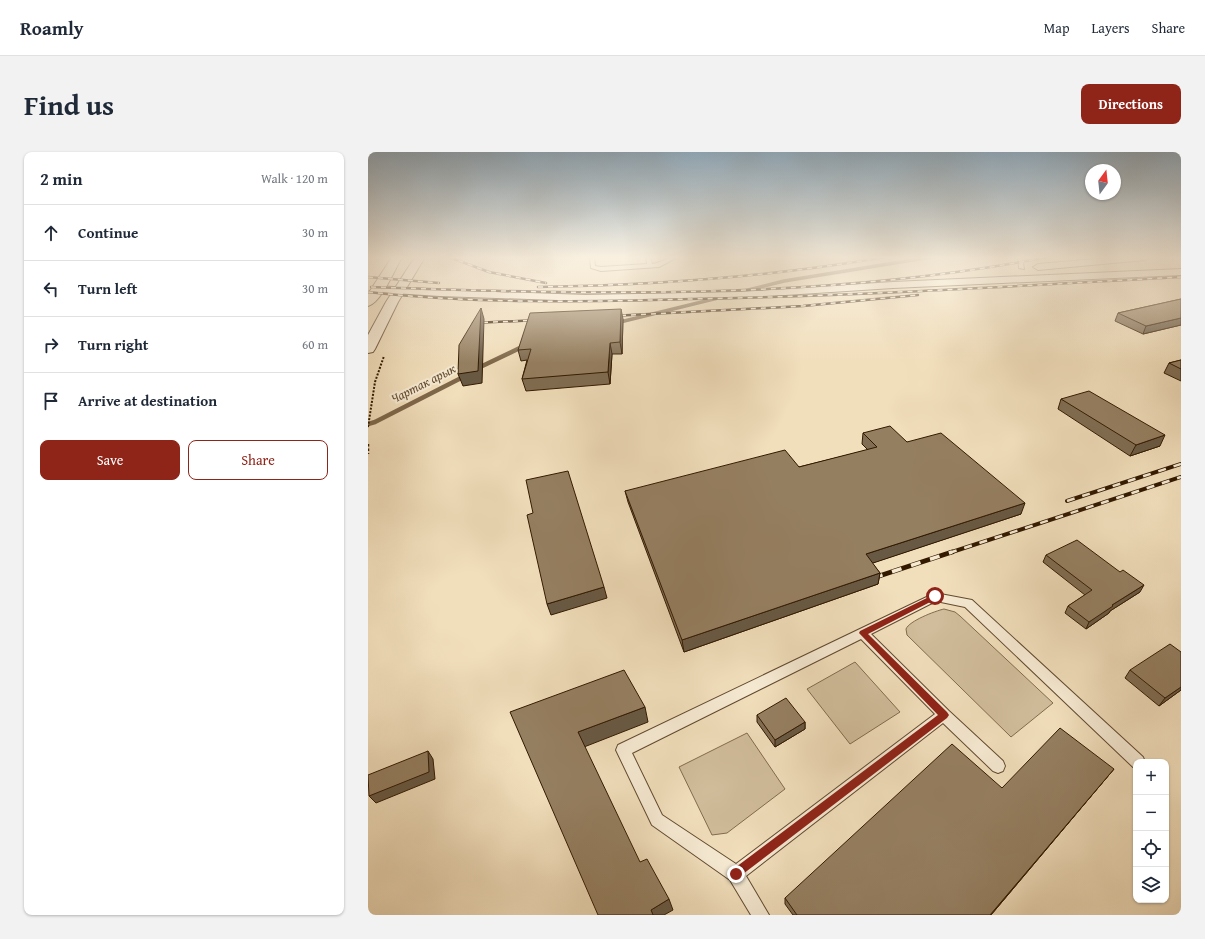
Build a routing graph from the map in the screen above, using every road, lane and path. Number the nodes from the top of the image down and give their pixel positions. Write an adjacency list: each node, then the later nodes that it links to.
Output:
1 (389, 293): 5 (street)
2 (399, 293): 6 (street)
3 (438, 293): 4 (street)
4 (776, 293)
5 (372, 295)
6 (368, 349)
7 (385, 355): 8 (path)
8 (368, 428)
9 (368, 444): 10 (path)
10 (368, 454)
11 (862, 633): 12 (lane); 13 (lane); 15 (lane)
12 (944, 715): 14 (lane); 15 (lane)
13 (1135, 759)
14 (998, 766)
15 (736, 874): 16 (lane)
16 (760, 915)

